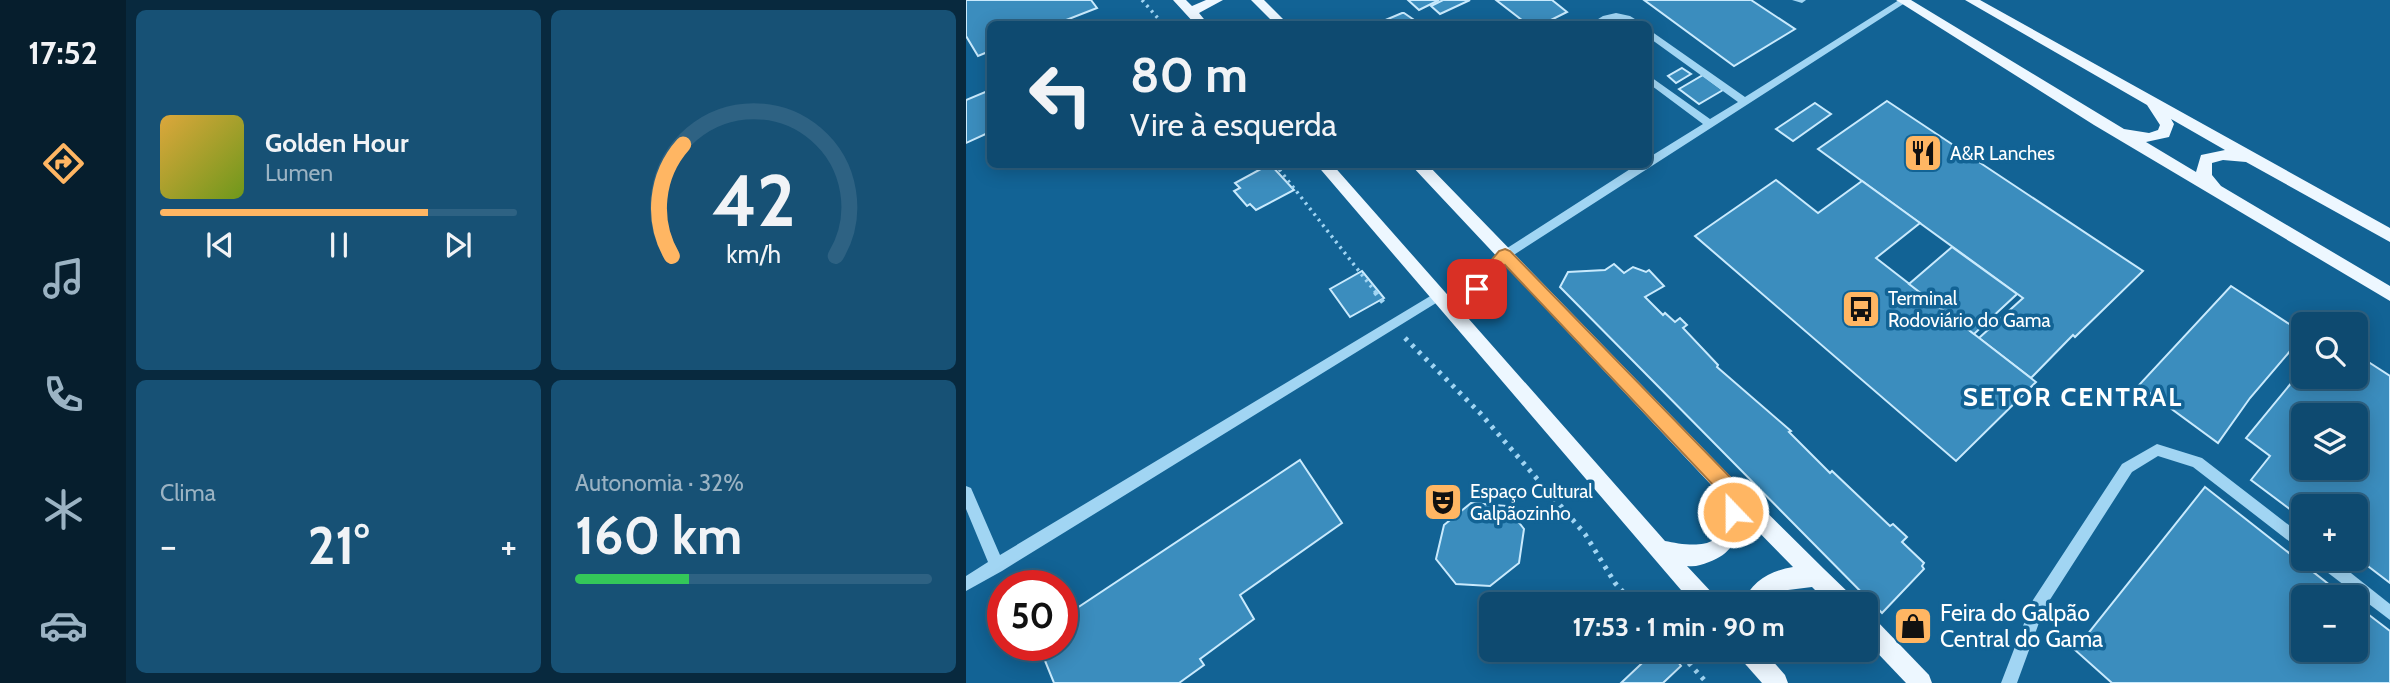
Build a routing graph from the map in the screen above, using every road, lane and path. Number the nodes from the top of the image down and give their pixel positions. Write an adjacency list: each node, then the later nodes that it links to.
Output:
1 (1142, 0): 10 (path)
2 (1179, 0): 9 (main road)
3 (1217, 0): 9 (main road)
4 (1257, 0): 12 (main road)
5 (1796, 0): 6 (street)
6 (1802, 0)
7 (1903, 0): 18 (street); 19 (main road)
8 (1971, 0): 17 (main road)
9 (1189, 12): 11 (main road)
10 (1160, 21)
11 (1199, 21)
12 (1279, 21)
13 (1599, 21): 14 (street)
14 (1634, 21)
15 (1652, 35): 18 (street)
16 (1652, 81): 20 (street)
17 (2132, 91): 19 (main road); 21 (main road)
18 (1745, 102): 20 (street)
19 (2099, 121): 27 (main road)
20 (1710, 124): 22 (street)
21 (2254, 159): 27 (main road); 28 (main road)
22 (1652, 161)
23 (1278, 168): 32 (path)
24 (1326, 168): 31 (main road)
25 (1421, 168): 29 (main road)
26 (1642, 168): 29 (street)
27 (2220, 193): 30 (main road)
28 (2390, 236)
29 (1505, 255): 33 (street); 34 (main road)
30 (2390, 294)
31 (1437, 297): 32 (street); 33 (main road)
32 (1398, 321): 38 (street); 42 (path)
33 (1461, 324): 37 (main road)
34 (1723, 483): 37 (main road); 40 (main road)
35 (966, 493): 38 (street)
36 (2291, 536): 53 (street)
37 (1660, 550): 43 (main road)
38 (997, 566): 41 (street)
39 (2337, 571): 46 (street)
40 (1817, 576): 44 (main road); 45 (main road)
41 (966, 584)
42 (1623, 592)
43 (1697, 592)
44 (1762, 592)
45 (1832, 592)
46 (2390, 613)
47 (1878, 638): 52 (main road)
48 (1688, 662): 50 (path)
49 (1759, 662): 51 (main road)
50 (1707, 683)
51 (1777, 683)
52 (1921, 683)
53 (2010, 683)

